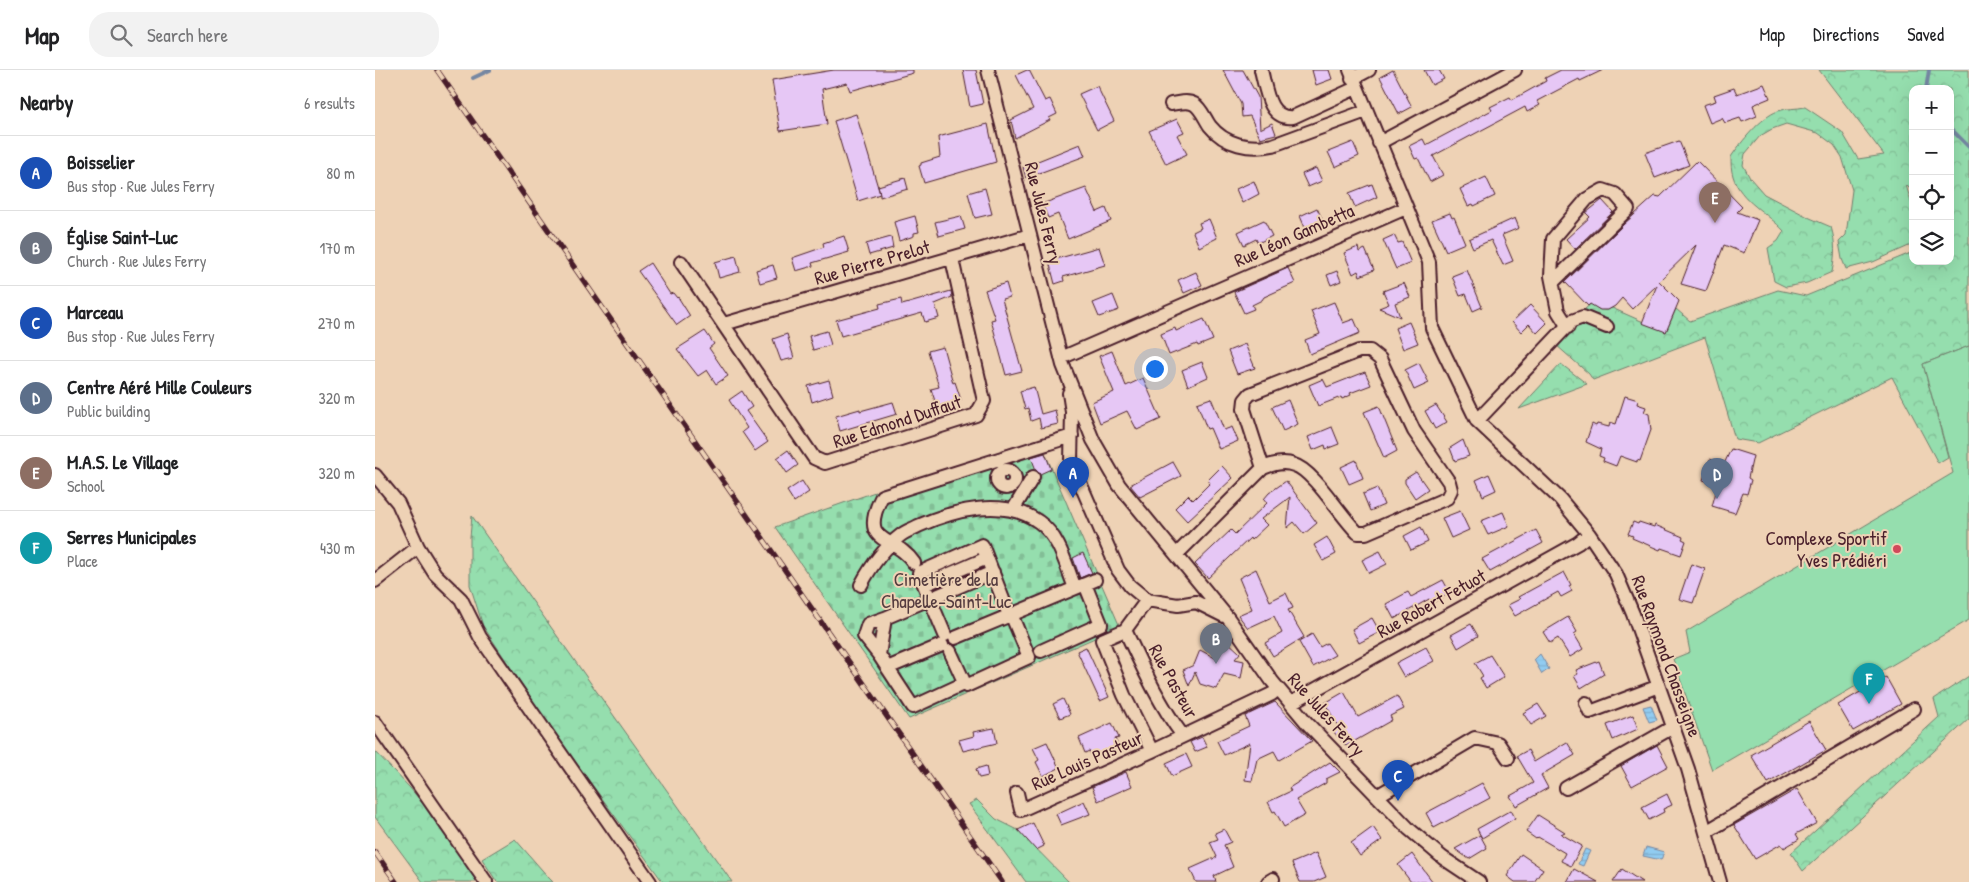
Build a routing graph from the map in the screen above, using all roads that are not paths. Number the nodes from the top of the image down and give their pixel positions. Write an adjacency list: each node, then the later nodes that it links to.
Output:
1 (988, 70): 10 (street, Rue Jules Ferry)
2 (1261, 70): 5 (street)
3 (1369, 70): 5 (street)
4 (1515, 70): 8 (street)
5 (1353, 79): 7 (street)
6 (1171, 104): 7 (street)
7 (1366, 111): 8 (street)
8 (1379, 143): 9 (street)
9 (1406, 208): 17 (street, Rue Léon Gambetta); 18 (street, Rue Raymond Chasseigne)
10 (1030, 235): 11 (street, Rue Pierre Prelot); 17 (street, Rue Jules Ferry)
11 (952, 258): 14 (street, Rue Pierre Prelot); 14 (street, Rue Edmond Duffaut)
12 (681, 262): 14 (street, Rue Edmond Duffaut)
13 (1553, 282): 13 (street); 15 (street)
14 (725, 324)
15 (1568, 327): 16 (street); 18 (street)
16 (1607, 328)
17 (1062, 362): 19 (street, Rue Jules Ferry); 20 (street, Rue Jules Ferry)
18 (1477, 421): 25 (street, Rue Raymond Chasseigne)
19 (1093, 440): 20 (street); 28 (street, Rue Jules Ferry)
20 (1071, 441): 26 (street); 36 (street, Rue Jules Ferry)
21 (1263, 468): 21 (street); 28 (street)
22 (375, 475): 27 (street)
23 (1033, 477): 24 (street)
24 (1013, 510): 26 (street); 33 (street)
25 (1589, 534): 47 (street, Rue Raymond Chasseigne); 49 (street, Rue Robert Fetuot)
26 (890, 544): 29 (street); 34 (street)
27 (418, 547): 31 (street); 62 (street)
28 (1177, 554): 32 (street, Rue Jules Ferry)
29 (914, 563)
30 (993, 572): 35 (street); 35 (street); 38 (street)
31 (375, 581)
32 (1199, 582): 37 (street); 40 (street, Rue Jules Ferry)
33 (1085, 584): 38 (street); 43 (street)
34 (861, 585)
35 (930, 598): 39 (street); 42 (street)
36 (1147, 600): 37 (street, Rue Jules Ferry); 41 (street)
37 (1196, 602): 40 (street, Rue Jules Ferry)
38 (1010, 615): 42 (street); 46 (street)
39 (885, 618): 44 (street); 44 (street)
40 (1228, 618): 48 (street, Rue Jules Ferry)
41 (1125, 630): 54 (street, Rue Pasteur); 55 (street)
42 (948, 642): 45 (street); 46 (street)
43 (1041, 651)
44 (879, 655): 46 (street)
45 (893, 666)
46 (965, 683)
47 (1659, 686): 50 (street); 53 (street, Rue Raymond Chasseigne)
48 (1278, 689): 49 (street, Rue Jules Ferry); 54 (street, Rue Pasteur)
49 (1291, 703): 59 (street, Rue Jules Ferry)
50 (1586, 703)
51 (1914, 709): 60 (street)
52 (375, 722): 61 (street)
53 (1673, 727): 57 (street); 60 (street, Rue Raymond Chasseigne)
54 (1183, 736): 55 (street, Rue Louis Pasteur)
55 (1152, 752): 58 (street, Rue Louis Pasteur)
56 (1508, 758): 59 (street)
57 (1566, 788)
58 (1017, 793)
59 (1377, 796): 63 (street, Rue Jules Ferry)
60 (1706, 832): 64 (street, Rue Raymond Chasseigne)
61 (485, 882)
62 (651, 882)
63 (1479, 882)
64 (1720, 882)

